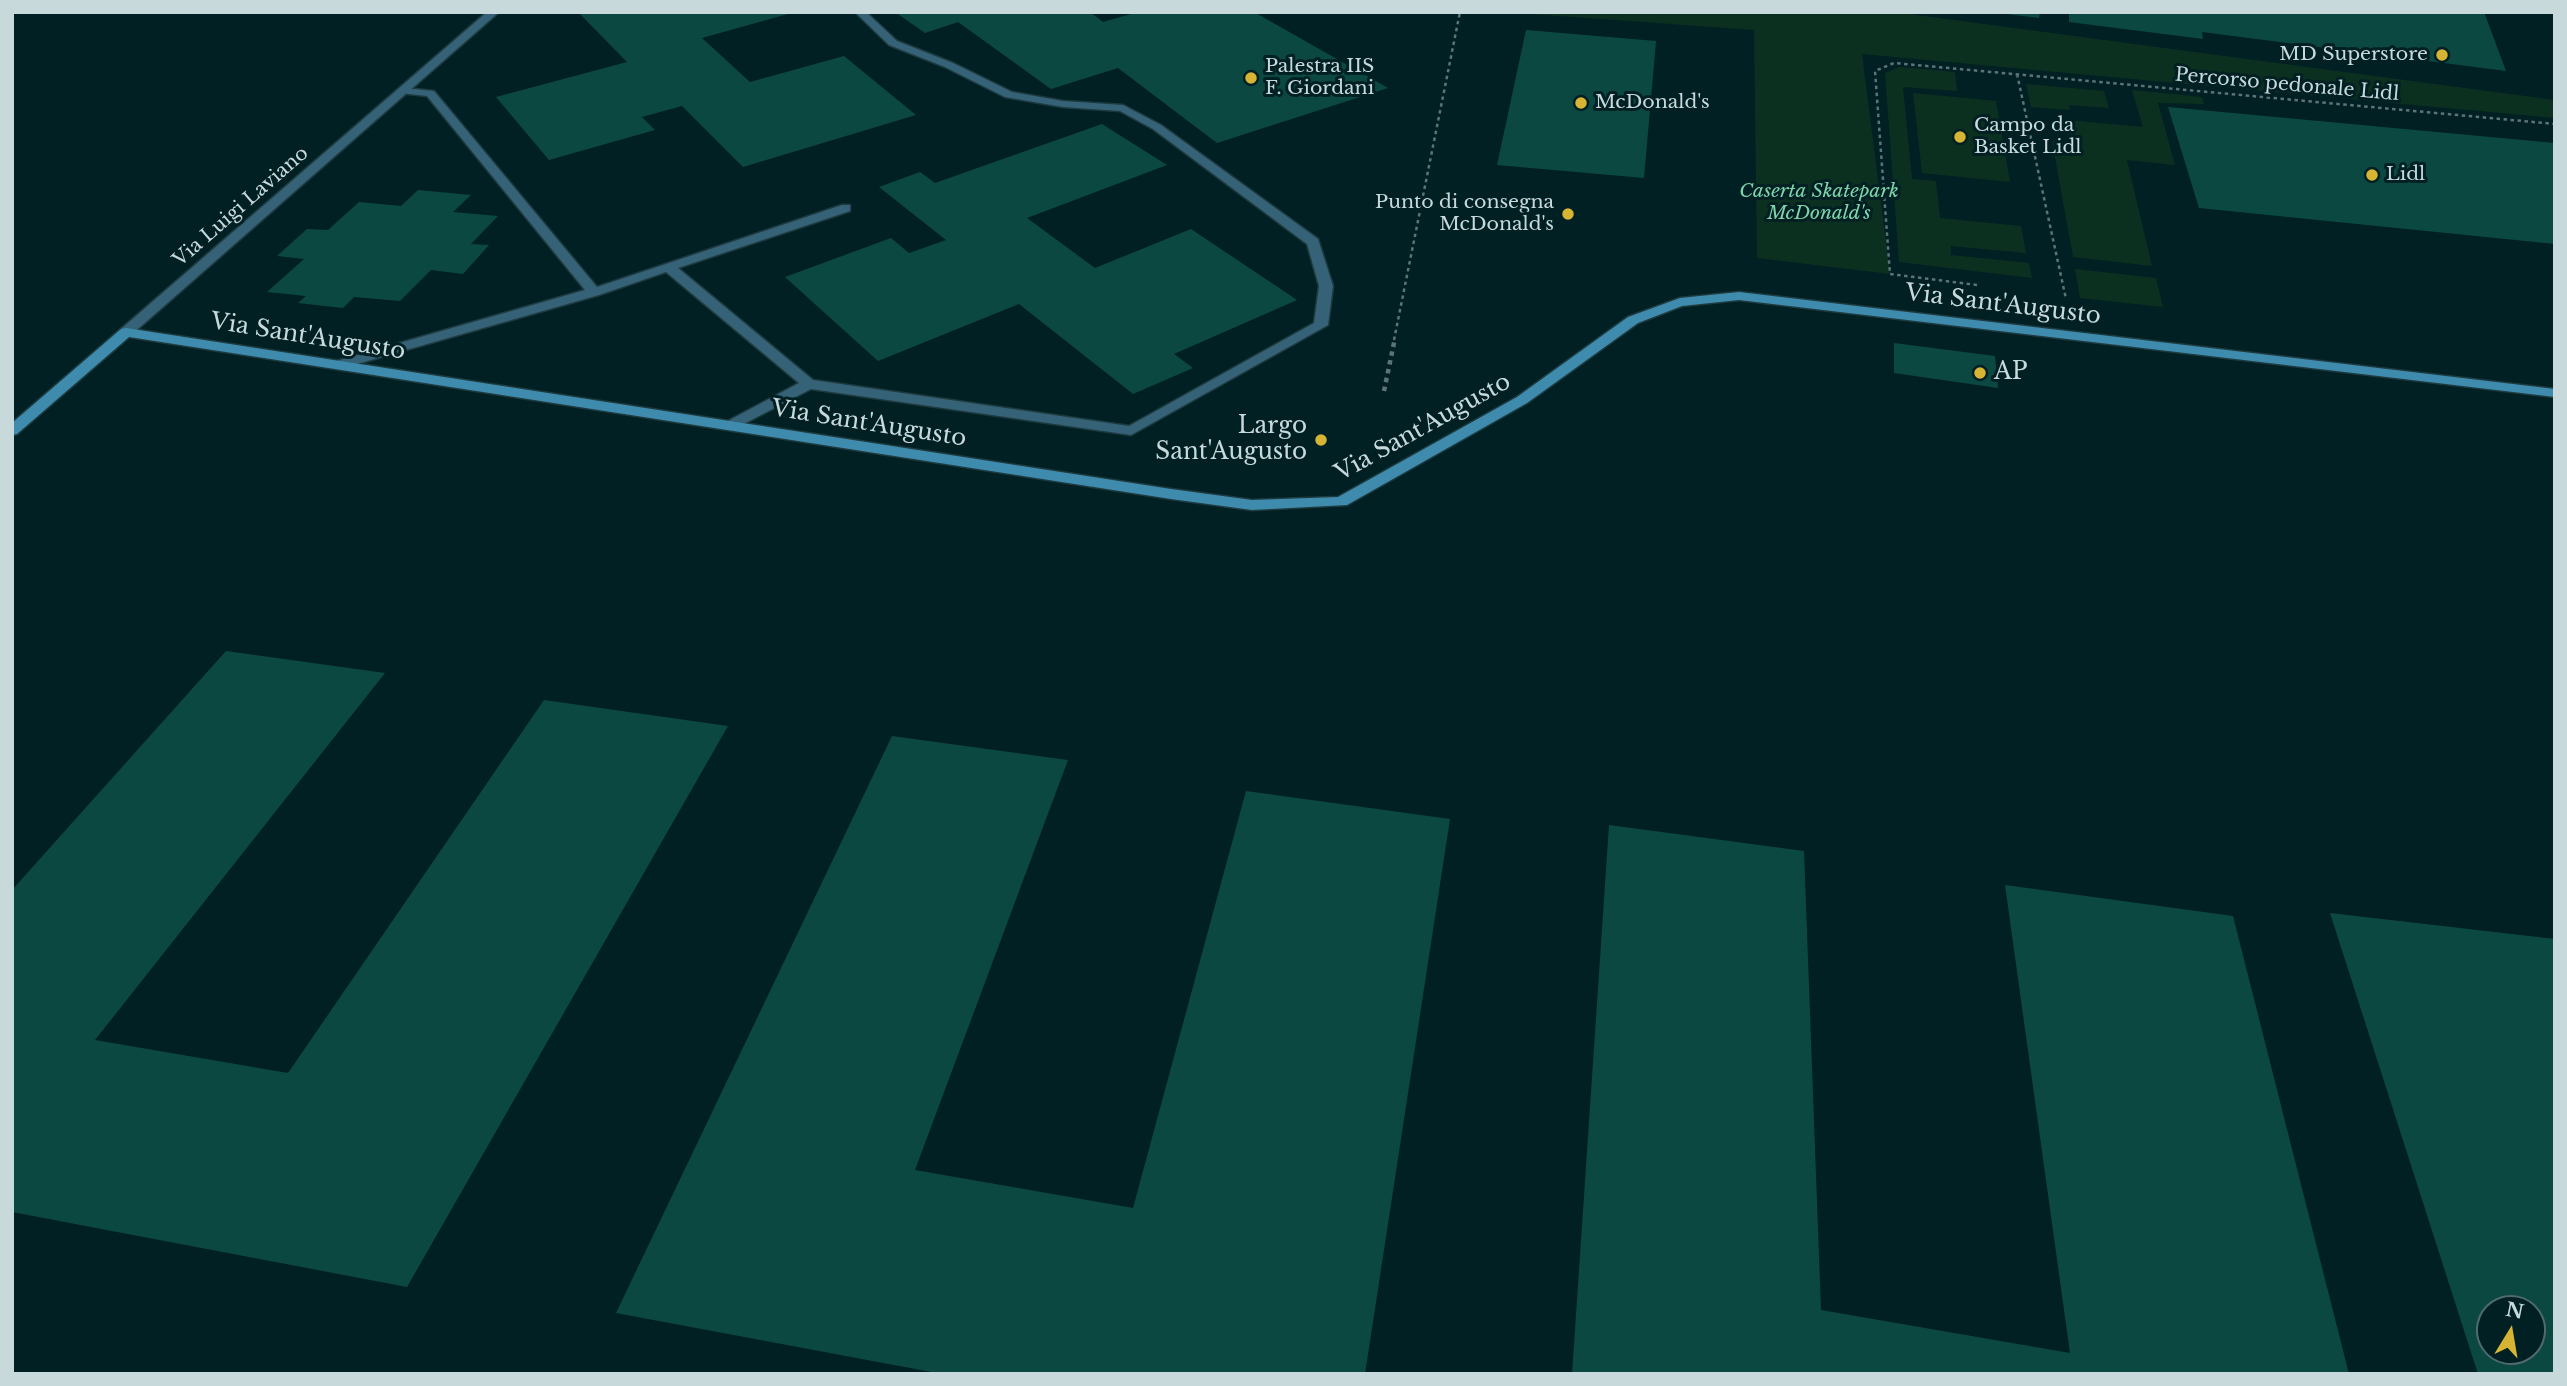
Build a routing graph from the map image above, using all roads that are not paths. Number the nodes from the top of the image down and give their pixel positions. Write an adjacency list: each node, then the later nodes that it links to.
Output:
1 (494, 12): 3 (street, Via Luigi Laviano)
2 (860, 12): 9 (street)
3 (404, 91): 6 (street); 7 (street, Via Luigi Laviano)
4 (846, 208): 5 (street)
5 (668, 267): 6 (street); 9 (street)
6 (594, 292): 8 (street)
7 (126, 332): 8 (main road, Via Sant'Augusto); 12 (main road, Via Luigi Laviano)
8 (338, 365): 11 (main road, Via Sant'Augusto)
9 (809, 384): 11 (street)
10 (2555, 393): 11 (main road, Via Sant'Augusto)
11 (729, 426)
12 (12, 431)

